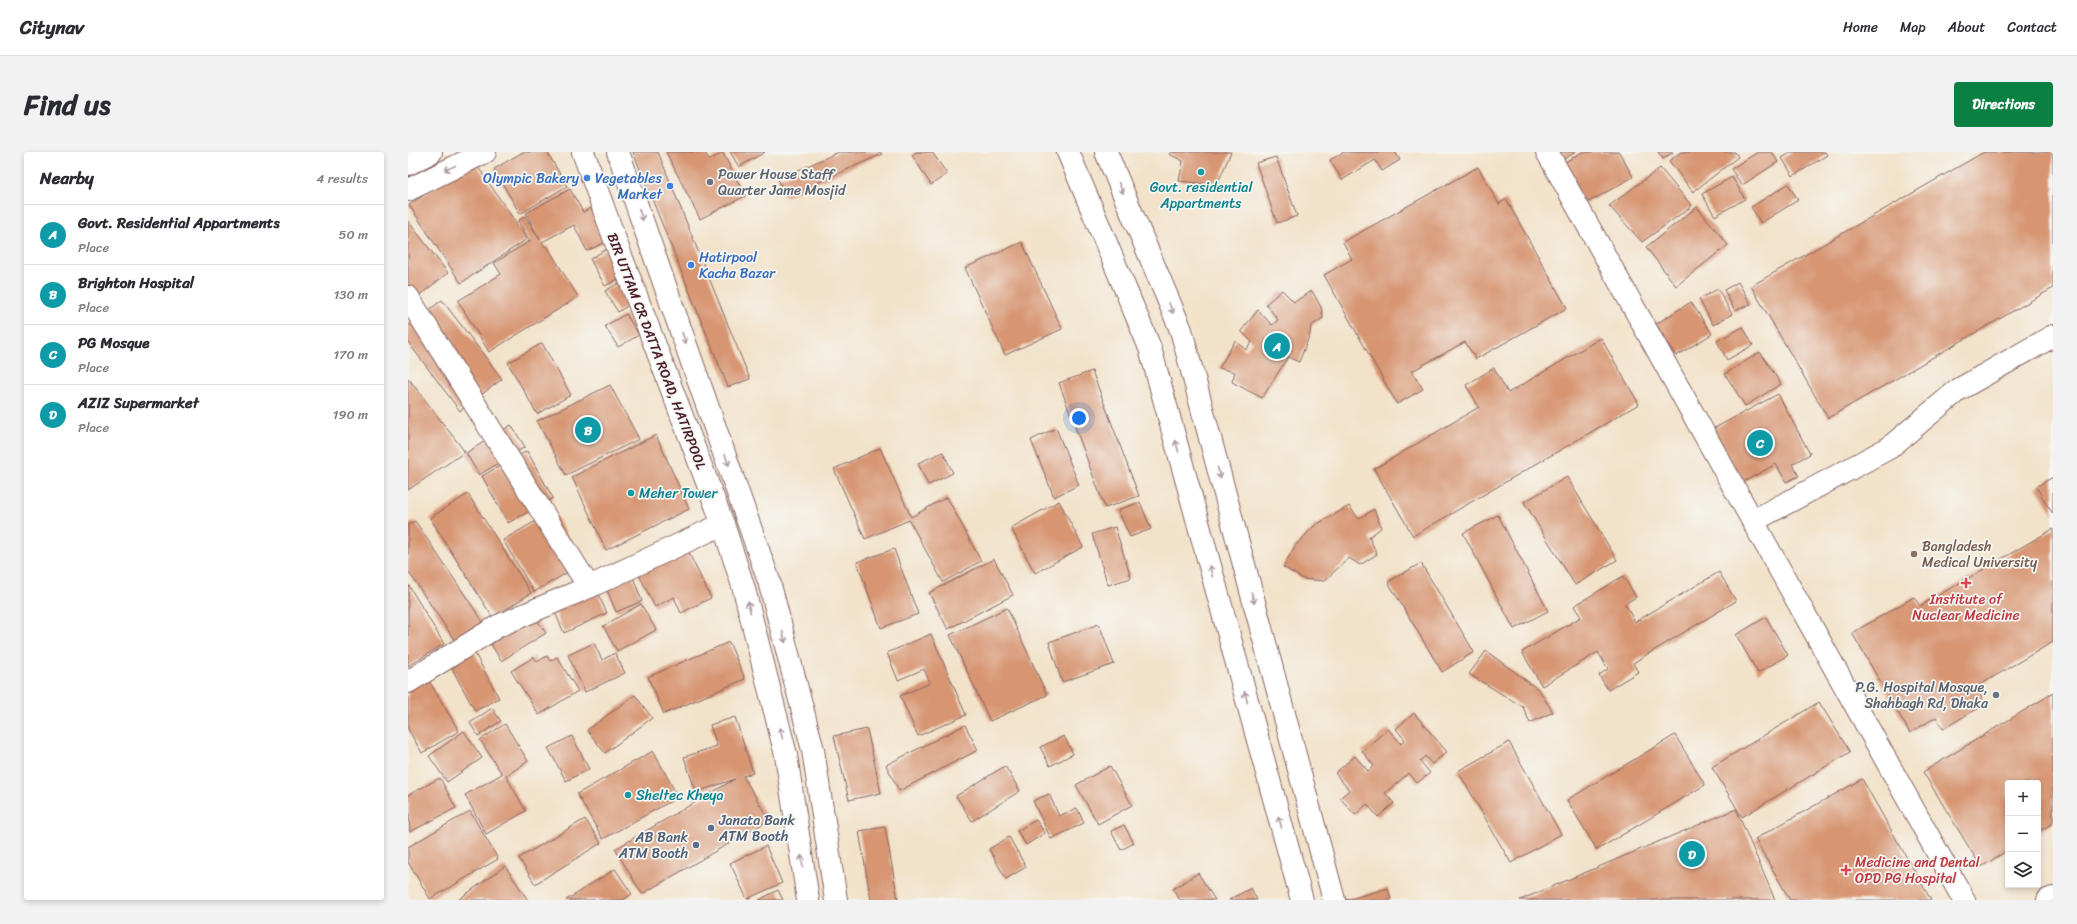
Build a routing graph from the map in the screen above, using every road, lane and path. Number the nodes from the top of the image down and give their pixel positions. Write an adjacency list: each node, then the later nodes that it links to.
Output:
1 (485, 152): 7 (main road, one-way to 7)
2 (583, 152): 13 (main road, BIR UTTAM CR DATTA ROAD, HATIRPOOL)
3 (618, 152): 15 (main road, BIR UTTAM CR DATTA ROAD, HATIRPOOL, one-way to 15)
4 (1068, 152): 11 (main road)
5 (1106, 152): 10 (main road, one-way to 10)
6 (1548, 152): 12 (main road)
7 (408, 190)
8 (408, 297): 14 (main road)
9 (2053, 336): 12 (main road)
10 (1198, 396): 11 (main road); 18 (main road, one-way to 18)
11 (1166, 405): 19 (main road, one-way to 11)
12 (1753, 521): 25 (main road)
13 (723, 524): 14 (main road); 16 (main road, BIR UTTAM CR DATTA ROAD, HATIRPOOL, one-way to 13)
14 (589, 587): 17 (main road)
15 (792, 669): 16 (main road); 22 (main road, BIR UTTAM CR DATTA ROAD, HATIRPOOL)
16 (766, 677): 21 (main road, BIR UTTAM CR DATTA ROAD, HATIRPOOL, one-way to 16)
17 (408, 682)
18 (1318, 841): 19 (main road); 24 (main road)
19 (1288, 850): 23 (main road)
20 (2053, 898): 26 (main road)
21 (808, 900)
22 (836, 900)
23 (1302, 900)
24 (1334, 900)
25 (1964, 900)
26 (2048, 900)

